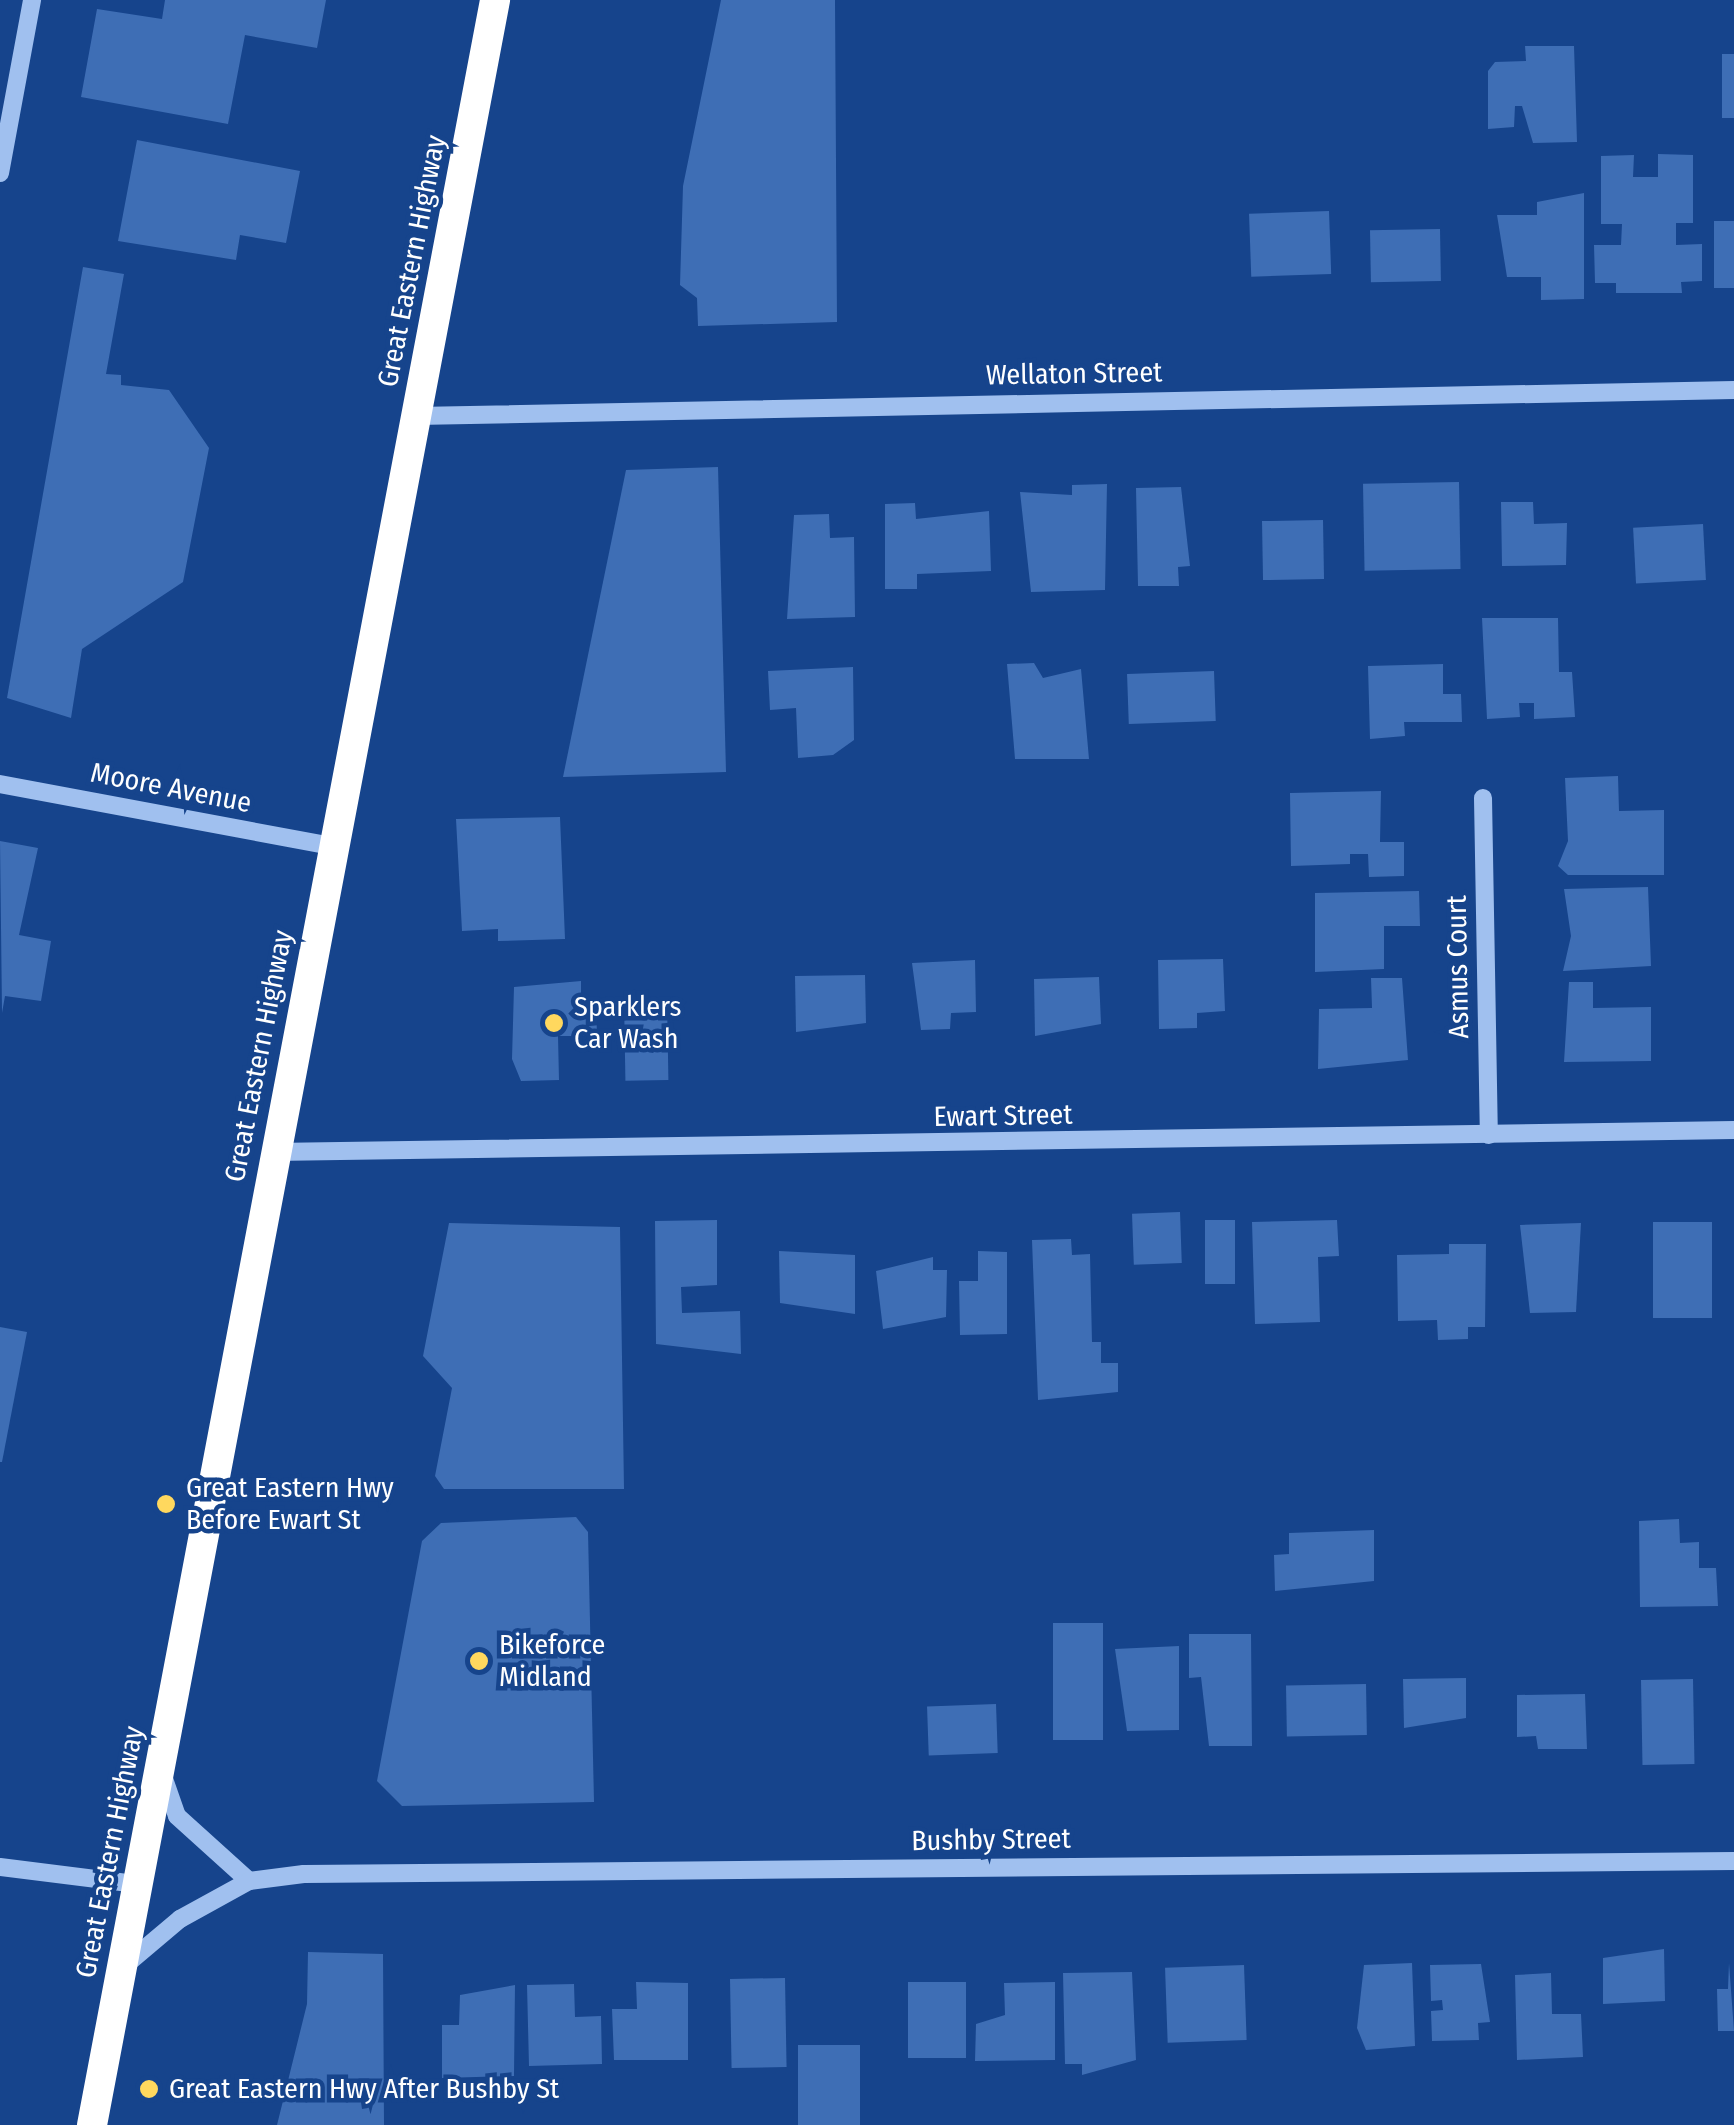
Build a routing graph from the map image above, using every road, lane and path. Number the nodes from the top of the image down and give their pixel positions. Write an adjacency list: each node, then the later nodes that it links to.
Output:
1 (32, 0): 3 (street)
2 (495, 0): 5 (highway, Great Eastern Highway)
3 (0, 173)
4 (1734, 390): 5 (street, Wellaton Street)
5 (416, 416): 8 (highway, Great Eastern Highway)
6 (0, 784): 8 (street, Moore Avenue)
7 (1482, 798): 10 (street, Asmus Court)
8 (332, 846): 11 (highway, Great Eastern Highway)
9 (1734, 1130): 10 (street, Ewart Street)
10 (1488, 1135): 11 (street, Ewart Street)
11 (273, 1152): 12 (highway, Great Eastern Highway)
12 (159, 1765): 15 (street); 16 (highway, Great Eastern Highway)
13 (1734, 1861): 15 (street, Bushby Street)
14 (0, 1867): 16 (street)
15 (249, 1881): 17 (street, Bushby Street)
16 (137, 1884): 17 (highway, Great Eastern Highway)
17 (121, 1969): 18 (highway, Great Eastern Highway)
18 (92, 2125)

